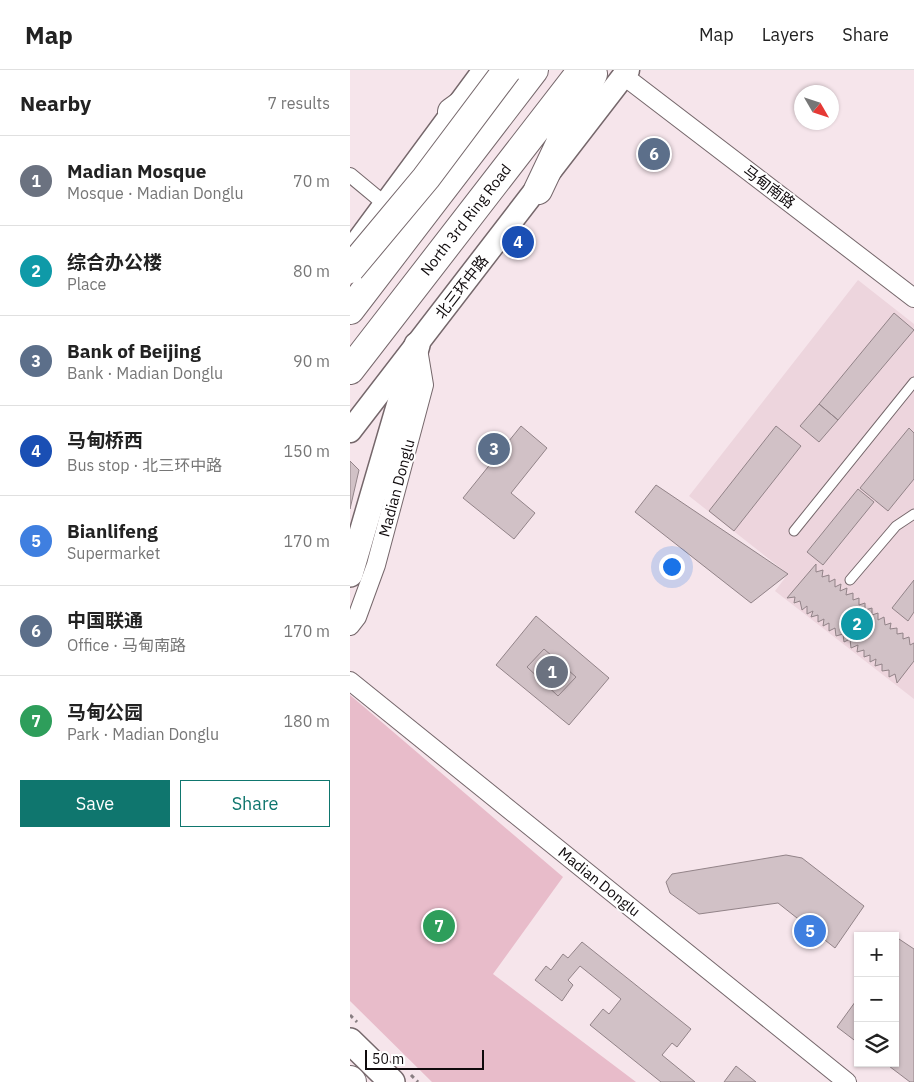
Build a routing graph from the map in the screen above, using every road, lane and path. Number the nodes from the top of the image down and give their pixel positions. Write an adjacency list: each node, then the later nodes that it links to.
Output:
1 (484, 70): 7 (street)
2 (509, 70): 7 (highway); 12 (highway, bridge)
3 (534, 70): 14 (highway)
4 (582, 70): 16 (highway, North 3rd Ring Road)
5 (595, 70): 9 (highway)
6 (626, 73): 9 (street, 北三环中路); 13 (street, 马甸南路)
7 (452, 112): 10 (street)
8 (350, 175): 10 (street)
9 (538, 190): 15 (street, 北三环中路)
10 (385, 204): 11 (street)
11 (350, 251)
12 (350, 269)
13 (914, 298)
14 (350, 310)
15 (417, 345): 18 (street, 北三环中路); 21 (main road); 23 (street, Madian Donglu)
16 (350, 370)
17 (914, 382): 20 (lane)
18 (350, 431)
19 (914, 514): 22 (lane)
20 (794, 531)
21 (350, 574)
22 (850, 580)
23 (350, 626)
24 (350, 681): 27 (street, Madian Donglu)
25 (350, 1041): 26 (main road)
26 (392, 1082)
27 (847, 1082)

